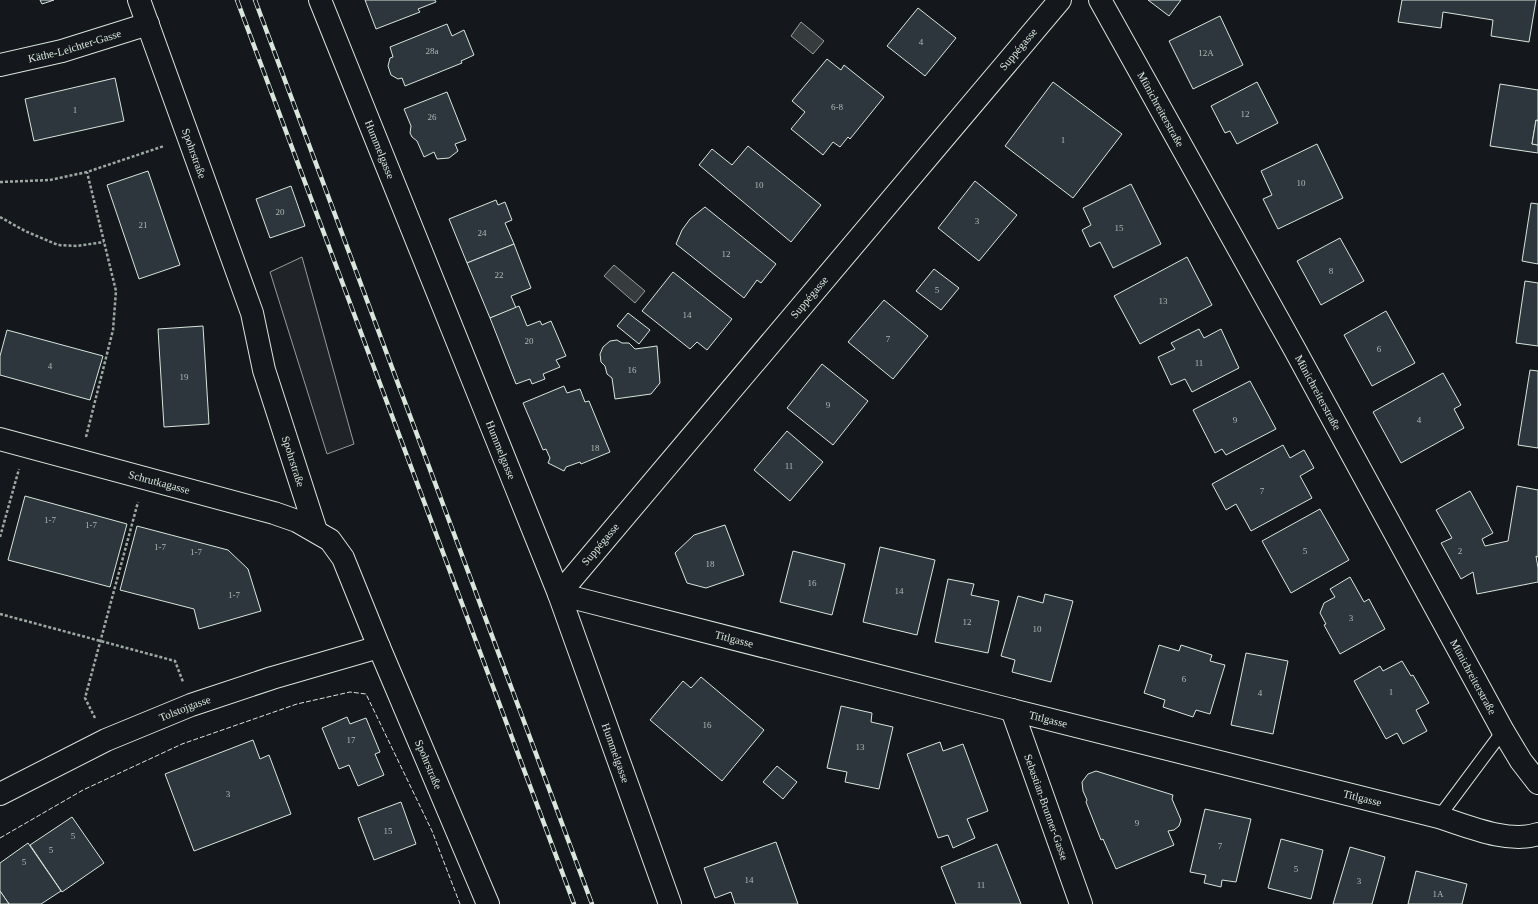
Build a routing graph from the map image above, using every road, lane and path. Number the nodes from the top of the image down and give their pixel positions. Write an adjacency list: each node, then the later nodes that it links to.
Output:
1 (139, 0): 5 (street, Spohrstraße)
2 (320, 0): 18 (street, Hummelgasse)
3 (1060, 0): 18 (street, Suppégasse)
4 (1100, 0): 24 (street, Münichreiterstraße)
5 (148, 24): 6 (street, Käthe-Leichter-Gasse); 16 (street, Spohrstraße)
6 (0, 65)
7 (164, 146): 8 (path)
8 (86, 172): 9 (path); 11 (path)
9 (0, 182)
10 (0, 217): 11 (path)
11 (104, 242): 14 (path)
12 (0, 439): 13 (street, Schrutkagasse)
13 (26, 446): 14 (street, Schrutkagasse); 17 (path)
14 (80, 460): 15 (street, Schrutkagasse)
15 (145, 478): 16 (street, Schrutkagasse); 20 (path)
16 (316, 531): 21 (street, Spohrstraße)
17 (0, 537)
18 (559, 594): 23 (street, Titlgasse); 31 (street, Hummelgasse)
19 (0, 614): 20 (path)
20 (101, 641): 22 (path); 25 (path)
21 (379, 647): 22 (street, Tolstojgasse); 30 (street, Spohrstraße)
22 (191, 705): 25 (street, Tolstojgasse)
23 (1012, 710): 28 (street, Titlgasse); 32 (street, Sebastian-Brunner-Gasse)
24 (1503, 731): 26 (street, Münichreiterstraße); 28 (lane)
25 (106, 740): 27 (street, Tolstojgasse)
26 (1538, 783)
27 (0, 794)
28 (1439, 817): 29 (street, Titlgasse)
29 (1538, 834)
30 (488, 904)
31 (670, 904)
32 (1081, 904)

